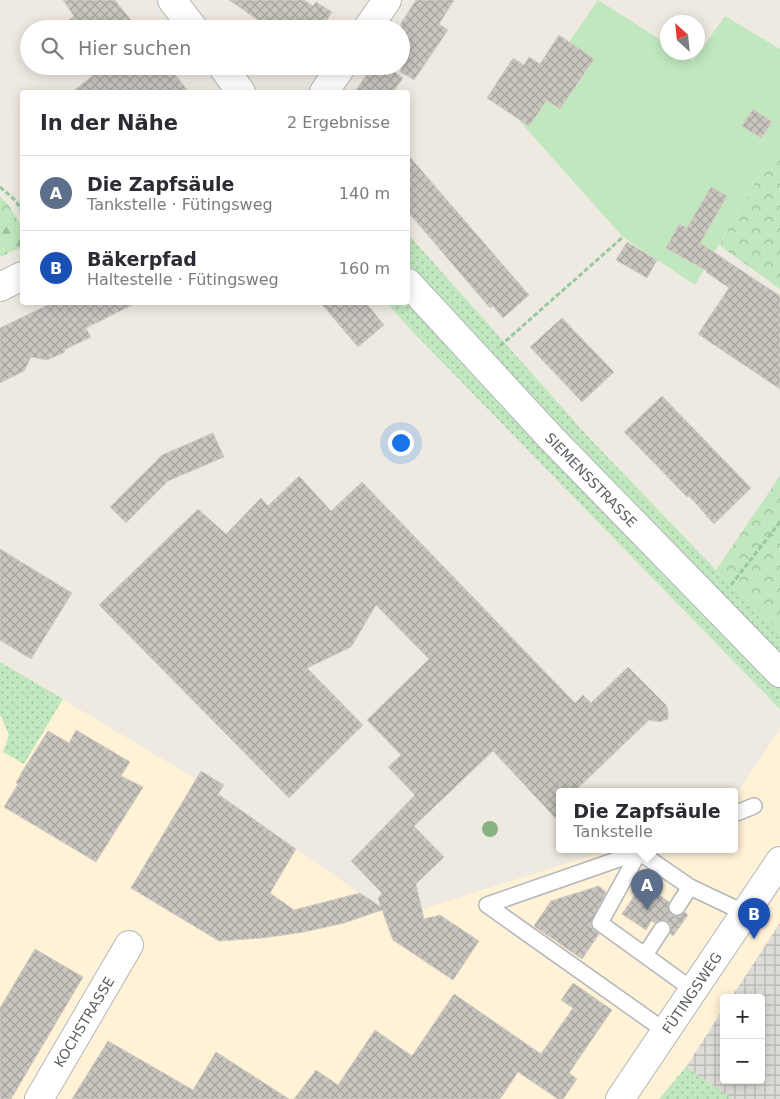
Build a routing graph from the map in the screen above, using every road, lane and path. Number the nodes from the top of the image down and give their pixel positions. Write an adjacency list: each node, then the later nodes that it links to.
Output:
1 (172, 0): 3 (street)
2 (387, 0): 4 (street)
3 (187, 20)
4 (373, 20)
5 (229, 75): 7 (street)
6 (336, 75): 8 (street)
7 (240, 90)
8 (325, 90)
9 (0, 187): 10 (path)
10 (20, 208)
11 (623, 237): 15 (path)
12 (20, 277): 14 (street)
13 (410, 285): 15 (street, SIEMENSSTRASSE)
14 (0, 287)
15 (481, 362): 17 (street, SIEMENSSTRASSE)
16 (780, 522): 17 (path)
17 (714, 607): 18 (street, SIEMENSSTRASSE)
18 (780, 673)
19 (754, 806): 20 (lane)
20 (738, 812)
21 (638, 853): 32 (lane)
22 (643, 853): 30 (lane)
23 (647, 853): 25 (lane)
24 (780, 861): 27 (street, FÜTINGSWEG)
25 (690, 887): 26 (lane); 27 (lane)
26 (677, 907)
27 (745, 913): 31 (street, FÜTINGSWEG)
28 (662, 929): 30 (lane)
29 (129, 945): 33 (street, KOCHSTRASSE)
30 (645, 955): 31 (lane)
31 (694, 990): 32 (street, FÜTINGSWEG)
32 (665, 1031): 34 (street, FÜTINGSWEG)
33 (38, 1099)
34 (620, 1099)

